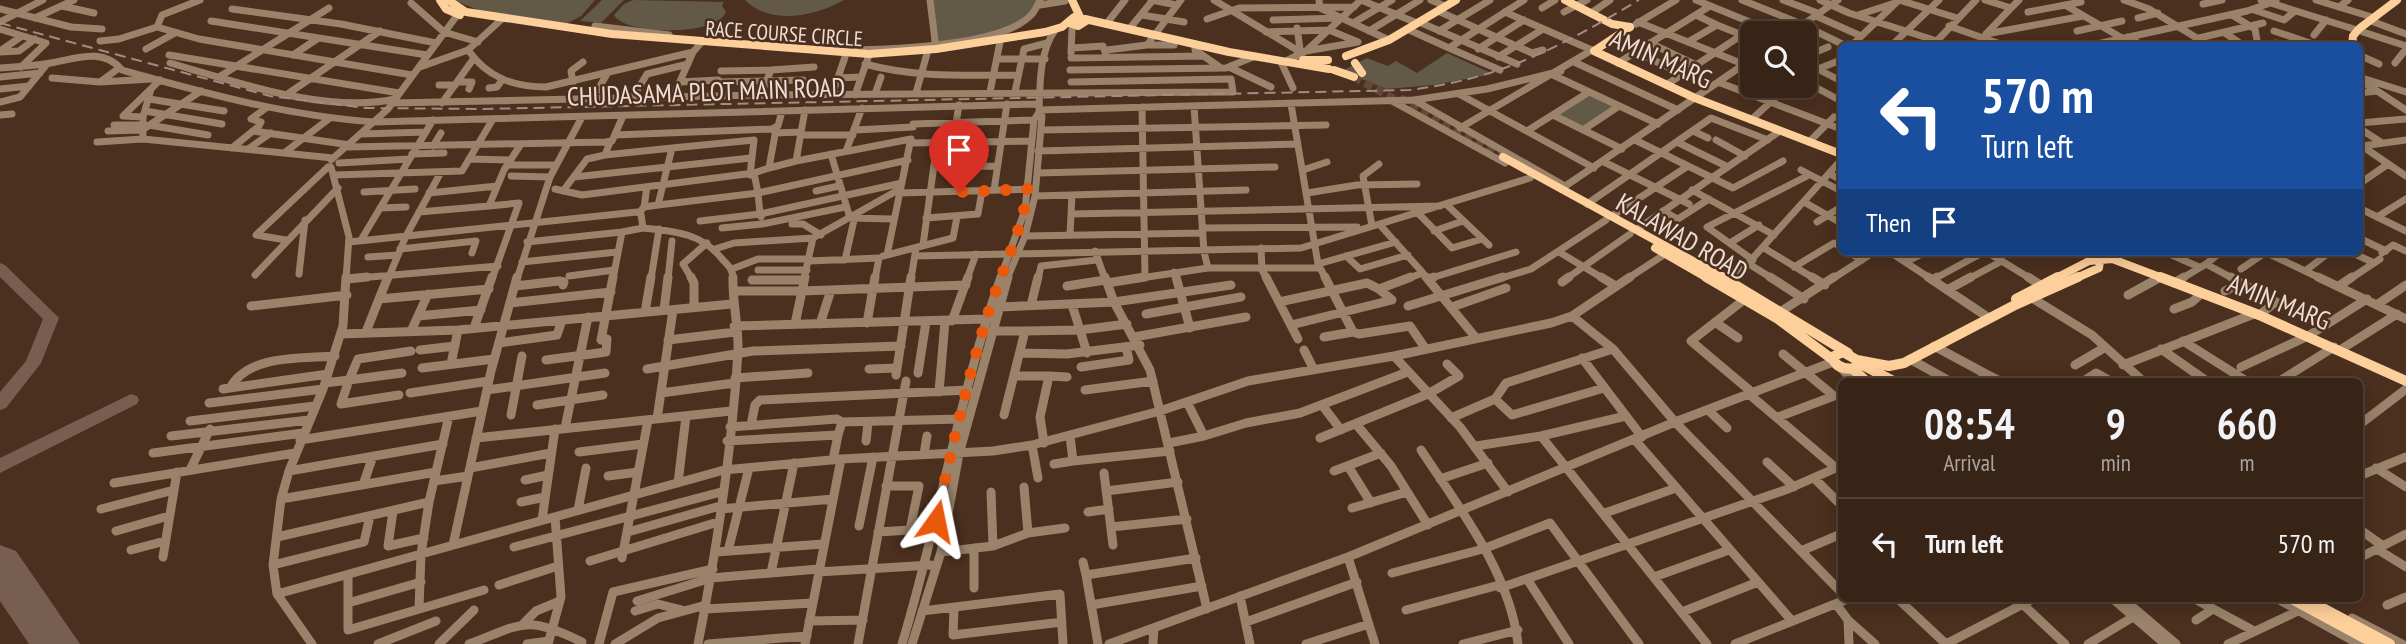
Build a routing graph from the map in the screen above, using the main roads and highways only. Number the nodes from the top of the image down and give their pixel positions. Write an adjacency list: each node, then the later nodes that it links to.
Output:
1 (440, 0): 7 (main road)
2 (448, 0): 7 (main road)
3 (1456, 0): 16 (main road)
4 (2396, 0): 10 (main road)
5 (1069, 1): 8 (main road)
6 (1570, 2): 9 (main road)
7 (461, 13): 14 (main road, RACE COURSE CIRCLE)
8 (1078, 23): 12 (main road, RACE COURSE CIRCLE); 13 (main road, RACE COURSE CIRCLE)
9 (1612, 24): 11 (main road); 11 (main road)
10 (2362, 30)
11 (1620, 33): 19 (main road, AMIN MARG)
12 (1051, 36): 15 (main road, RACE COURSE CIRCLE); 15 (main road, RACE COURSE CIRCLE)
13 (1172, 41): 17 (main road); 17 (main road)
14 (698, 46): 15 (main road, RACE COURSE CIRCLE); 15 (main road, RACE COURSE CIRCLE)
15 (932, 49)
16 (1346, 56)
17 (1285, 61): 18 (main road)
18 (1354, 63)
19 (1838, 156)
20 (1609, 218): 20 (main road, KALAWAD ROAD); 21 (main road, KALAWAD ROAD)
21 (1633, 232): 25 (main road, KALAWAD ROAD); 26 (main road, KALAWAD ROAD)
22 (2115, 256): 23 (main road); 32 (main road, AMIN MARG)
23 (2101, 261): 24 (main road); 24 (main road)
24 (1987, 317): 27 (main road); 27 (main road)
25 (1828, 340): 26 (main road); 27 (main road, KALAWAD ROAD)
26 (1817, 348): 28 (main road, KALAWAD ROAD)
27 (1855, 362): 28 (main road); 28 (main road); 29 (main road); 30 (main road, KALAWAD ROAD); 31 (main road, KALAWAD ROAD)
28 (1835, 363)
29 (1865, 378)
30 (1877, 378)
31 (1887, 378)
32 (2406, 381)
33 (2297, 602): 35 (main road)
34 (2311, 602): 36 (main road)
35 (2375, 644)
36 (2390, 644)

